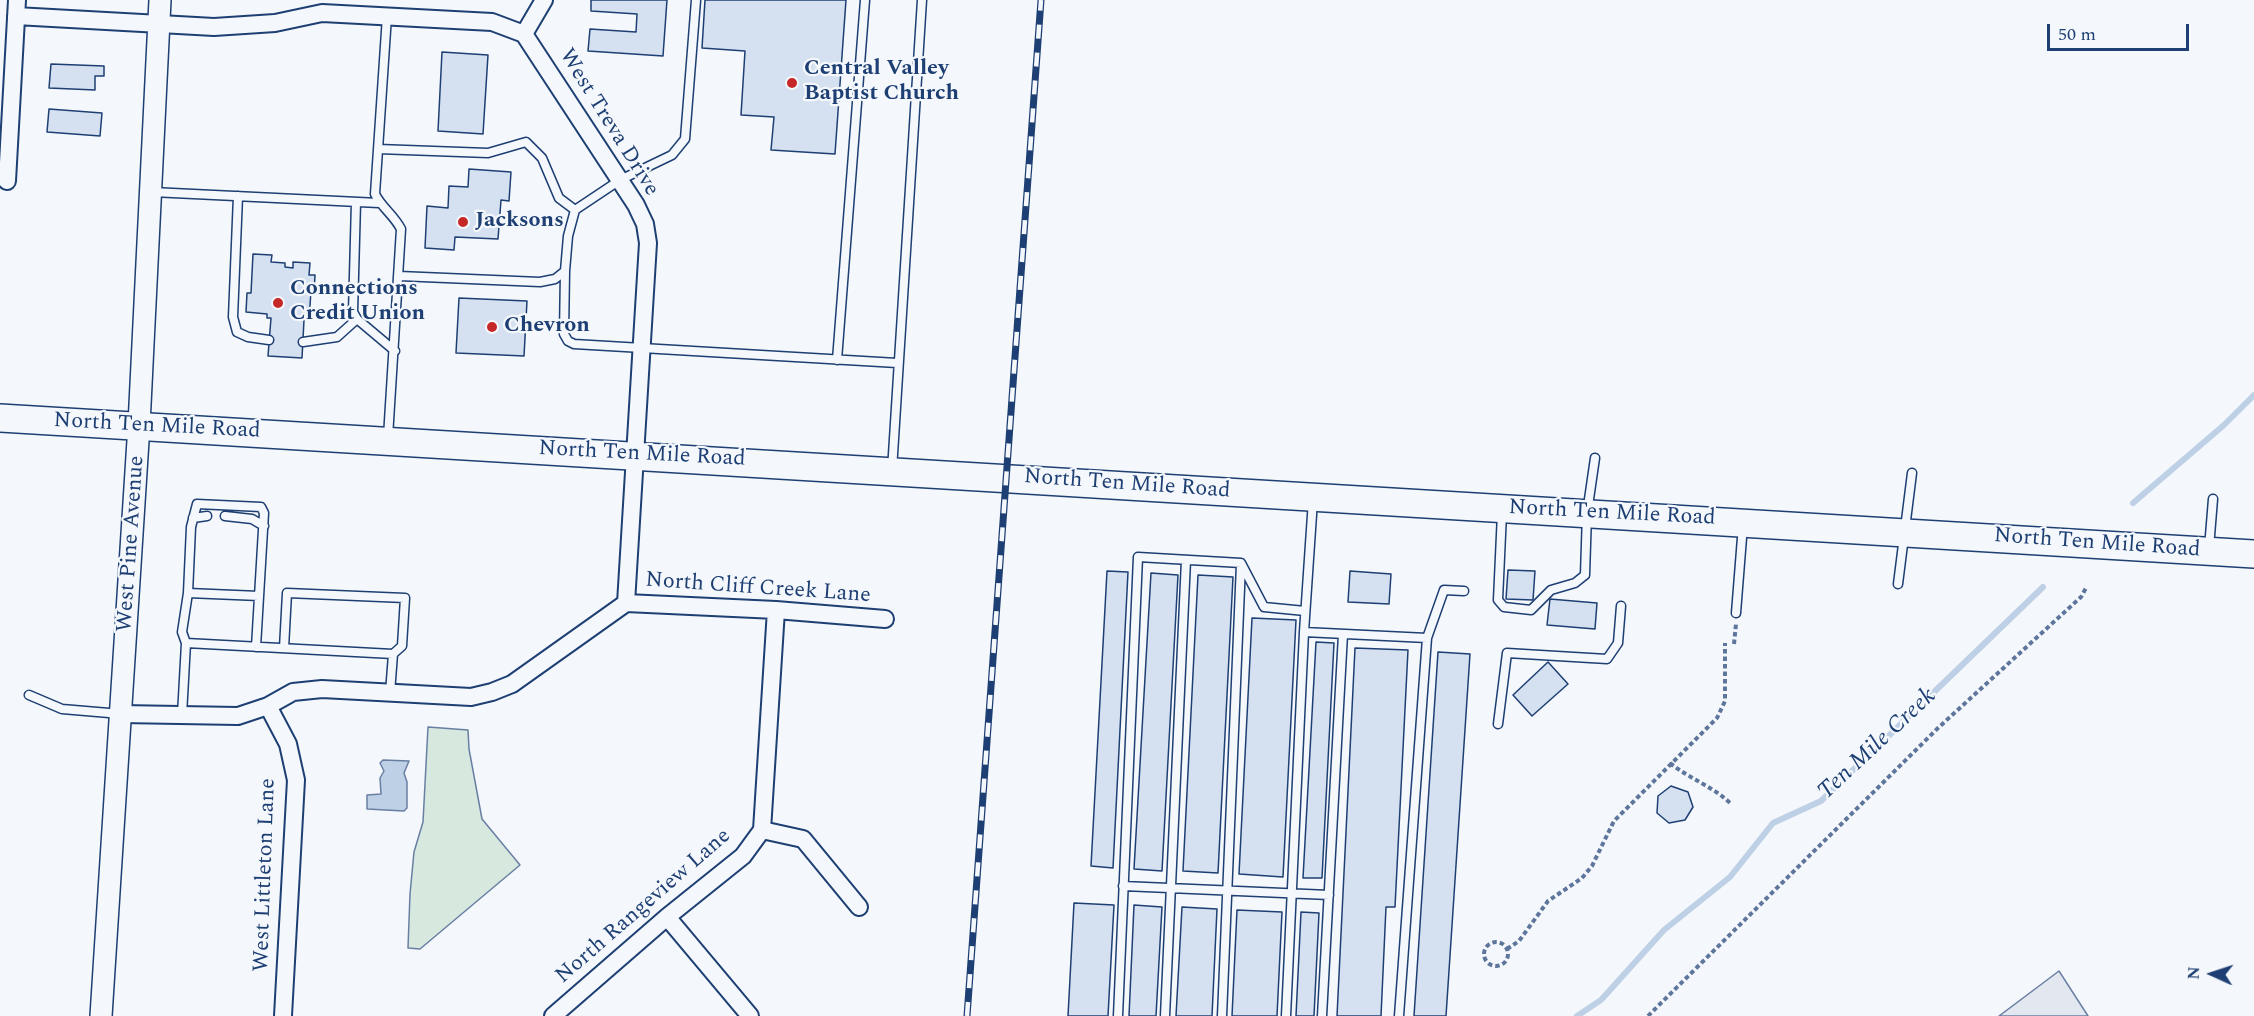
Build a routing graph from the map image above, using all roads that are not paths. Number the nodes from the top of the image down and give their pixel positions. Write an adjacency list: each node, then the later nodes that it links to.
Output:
1 (160, 0): 8 (street, West Pine Avenue)
2 (544, 0): 9 (street)
3 (696, 0): 12 (lane)
4 (865, 0): 26 (lane)
5 (922, 0): 27 (lane)
6 (17, 8): 8 (street); 10 (street)
7 (387, 16): 8 (street); 9 (street); 11 (lane)
8 (159, 25): 14 (street, West Pine Avenue)
9 (524, 33): 12 (street, West Treva Drive)
10 (5, 146): 13 (street)
11 (378, 149): 17 (lane); 18 (lane)
12 (620, 180): 18 (lane); 24 (street, West Treva Drive)
13 (8, 181)
14 (150, 192): 15 (lane); 29 (street, West Pine Avenue)
15 (238, 196): 16 (lane); 22 (lane)
16 (356, 202): 17 (lane); 21 (lane)
17 (379, 203): 20 (lane)
18 (575, 210): 19 (lane)
19 (565, 271): 20 (lane); 24 (lane)
20 (399, 276): 25 (lane)
21 (357, 319): 23 (lane); 25 (lane)
22 (269, 340)
23 (303, 342)
24 (643, 350): 26 (lane); 31 (street, West Treva Drive)
25 (395, 351): 30 (lane)
26 (837, 360): 27 (lane)
27 (897, 363): 33 (lane)
28 (0, 418): 29 (main road, North Ten Mile Road)
29 (139, 425): 30 (main road, North Ten Mile Road); 69 (street, West Pine Avenue)
30 (388, 440): 31 (main road, North Ten Mile Road)
31 (636, 455): 33 (main road, North Ten Mile Road); 53 (street, West Treva Drive)
32 (1595, 458): 38 (lane)
33 (892, 470): 35 (main road, North Ten Mile Road)
34 (1912, 472): 44 (lane)
35 (1313, 496): 37 (main road, North Ten Mile Road); 56 (lane)
36 (2213, 499): 45 (lane)
37 (1503, 508): 38 (main road, North Ten Mile Road); 38 (lane)
38 (1587, 513): 42 (main road, North Ten Mile Road)
39 (207, 516): 41 (lane)
40 (225, 516): 43 (lane)
41 (193, 518): 43 (lane); 51 (lane)
42 (1743, 522): 44 (main road, North Ten Mile Road); 57 (lane)
43 (264, 526): 52 (lane)
44 (1905, 532): 45 (main road, North Ten Mile Road); 49 (lane)
45 (2209, 551): 46 (main road, North Ten Mile Road)
46 (2254, 554)
47 (1186, 560): 48 (lane); 73 (lane); 74 (lane)
48 (1241, 564): 56 (lane); 75 (lane)
49 (1898, 584)
50 (1464, 591): 61 (lane)
51 (188, 592): 52 (lane); 62 (lane)
52 (259, 597): 63 (lane)
53 (626, 603): 55 (street, North Cliff Creek Lane); 66 (street, North Cliff Creek Lane)
54 (1622, 606): 71 (lane)
55 (776, 610): 58 (street, North Cliff Creek Lane); 72 (street)
56 (1305, 611): 59 (lane)
57 (1736, 613)
58 (885, 619)
59 (1304, 632): 60 (lane); 76 (lane)
60 (1343, 634): 61 (lane); 77 (lane)
61 (1427, 638): 89 (lane)
62 (186, 643): 63 (lane); 70 (lane)
63 (256, 646): 64 (lane)
64 (284, 648): 65 (lane); 65 (lane)
65 (393, 654): 66 (lane)
66 (390, 693): 68 (street, North Cliff Creek Lane)
67 (29, 695): 69 (lane)
68 (268, 706): 70 (street, North Cliff Creek Lane); 81 (street, West Littleton Lane)
69 (121, 714): 70 (street, North Cliff Creek Lane); 80 (street, West Pine Avenue)
70 (182, 715)
71 (1498, 724)
72 (762, 830): 78 (street); 79 (street, North Rangeview Lane)
73 (1123, 886): 74 (lane); 84 (lane)
74 (1171, 888): 75 (lane); 85 (lane)
75 (1228, 890): 76 (lane); 86 (lane)
76 (1292, 893): 77 (lane); 87 (lane)
77 (1329, 895): 88 (lane)
78 (859, 907)
79 (667, 917): 82 (street, North Rangeview Lane); 83 (street)
80 (101, 1016)
81 (282, 1016)
82 (553, 1016)
83 (750, 1016)
84 (1118, 1016)
85 (1166, 1016)
86 (1222, 1016)
87 (1286, 1016)
88 (1322, 1016)
89 (1399, 1016)

